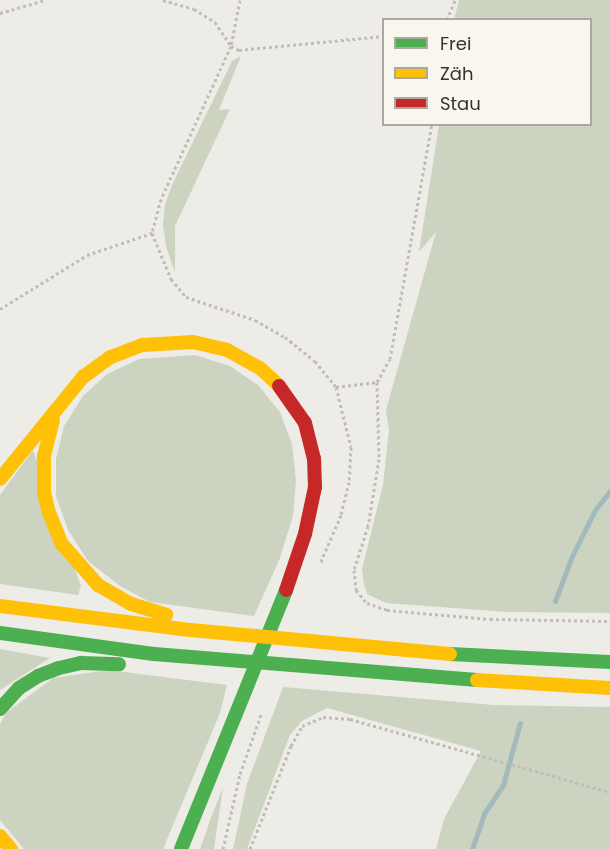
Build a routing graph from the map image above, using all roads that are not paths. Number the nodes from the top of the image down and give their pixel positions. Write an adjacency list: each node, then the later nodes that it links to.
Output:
1 (62, 403): 2 (highway); 4 (highway); 12 (highway)
2 (0, 479)
3 (0, 606): 4 (highway)
4 (191, 630): 7 (highway)
5 (0, 633): 6 (highway)
6 (154, 654): 8 (highway); 9 (highway)
7 (610, 662)
8 (610, 688)
9 (0, 709)
10 (0, 836): 11 (highway)
11 (11, 849)
12 (181, 849)

